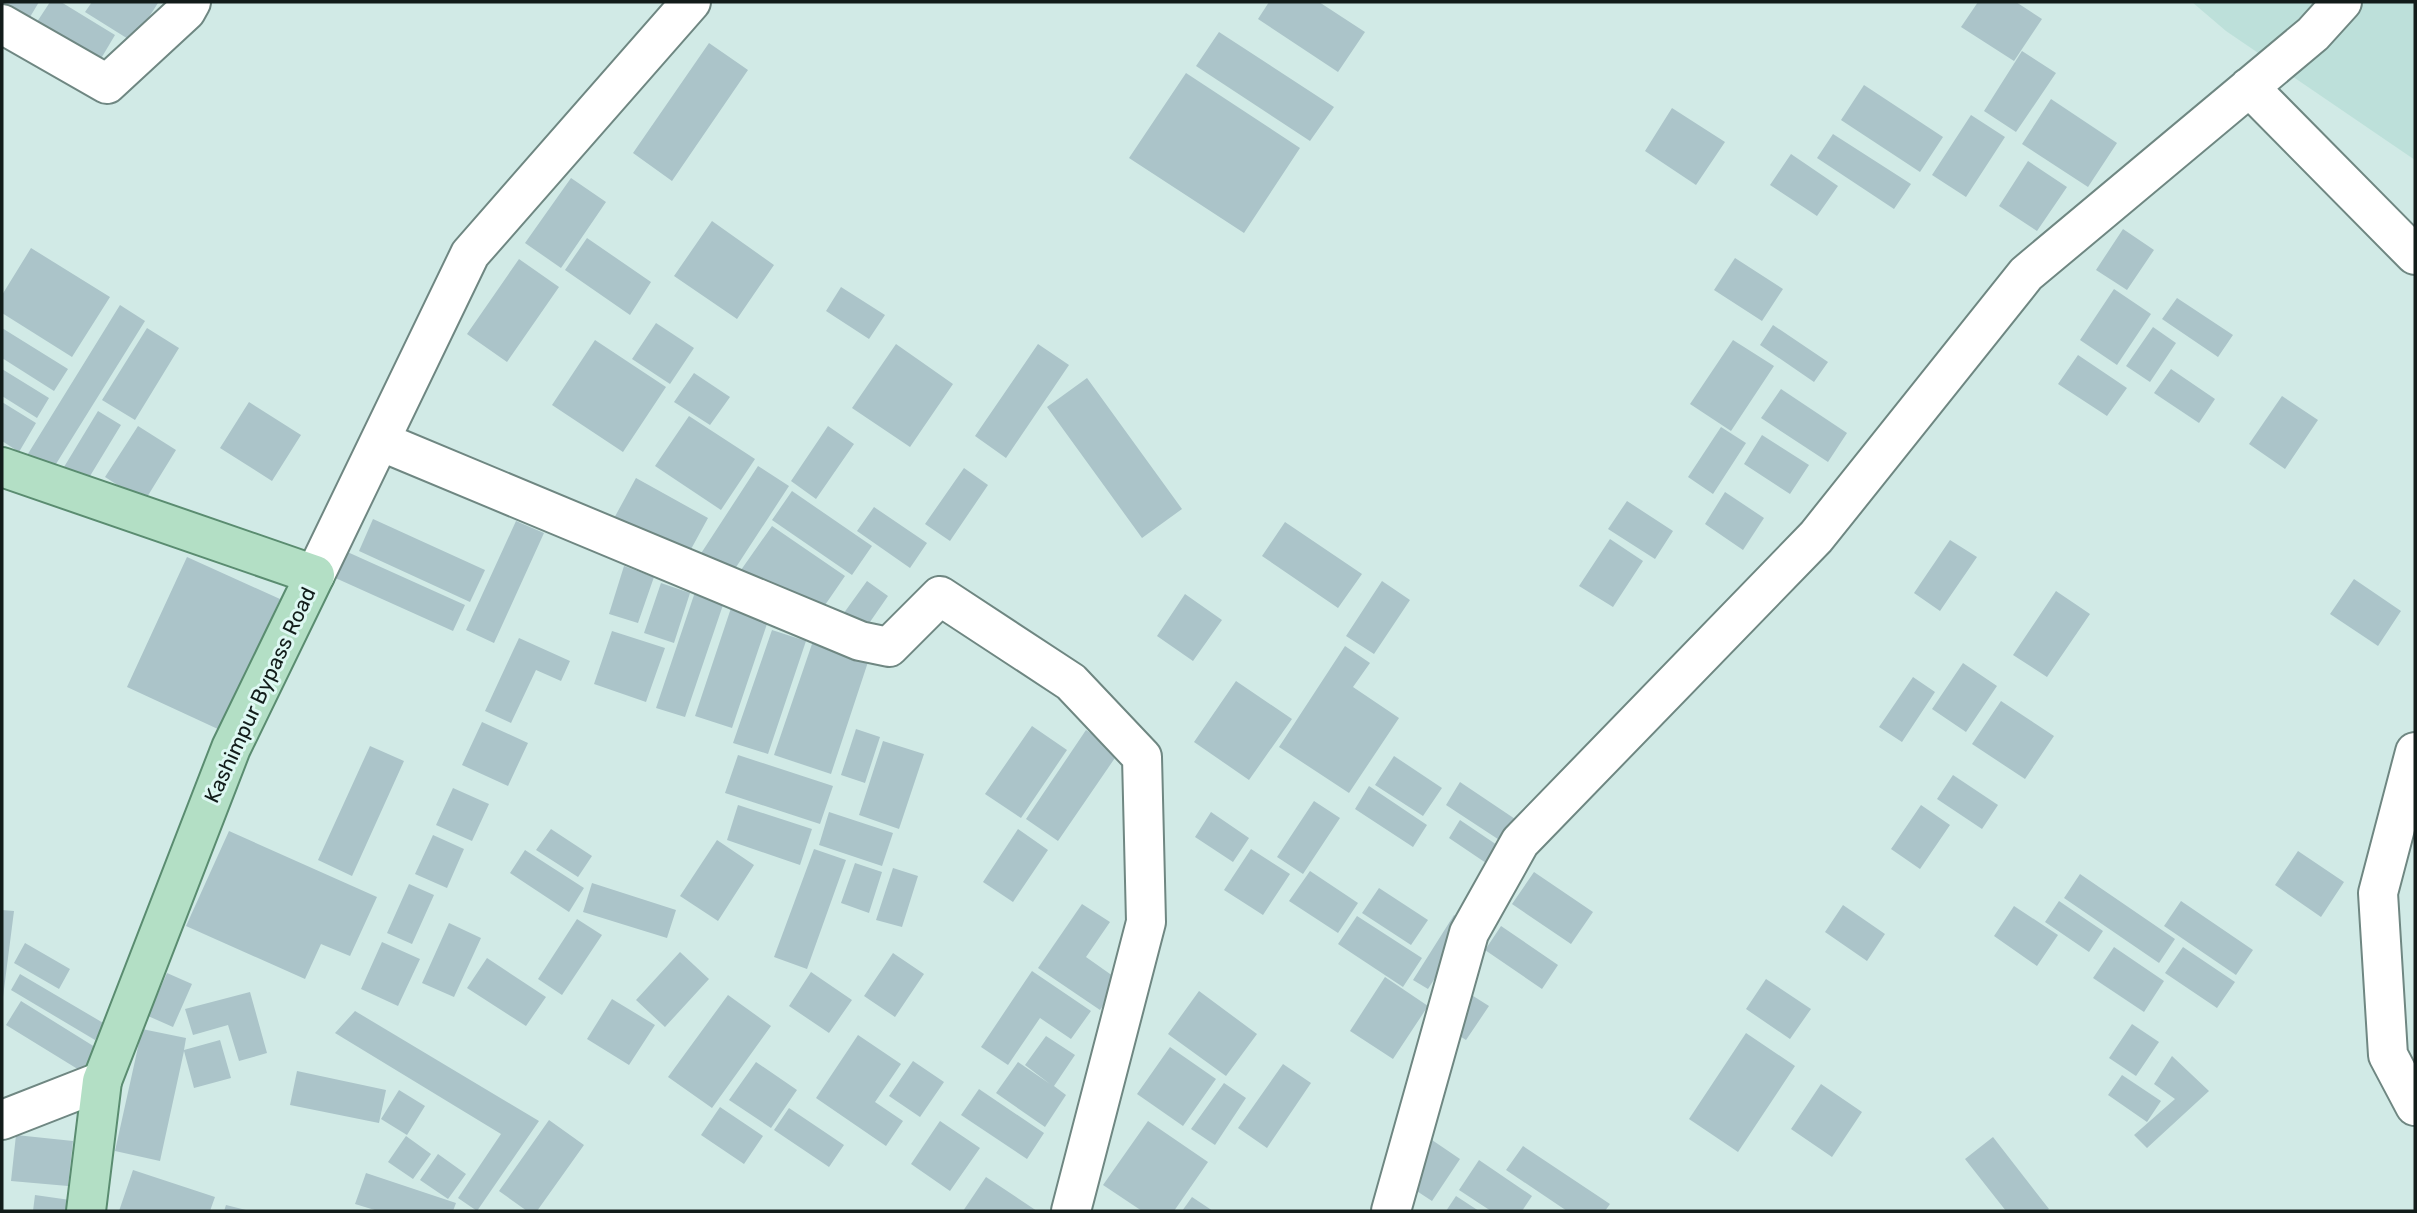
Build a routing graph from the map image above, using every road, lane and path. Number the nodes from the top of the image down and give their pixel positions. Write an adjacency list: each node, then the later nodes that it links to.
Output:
1 (191, 2): 4 (street)
2 (691, 2): 7 (street)
3 (2342, 2): 5 (street)
4 (2, 24)
5 (2249, 88): 6 (street); 16 (street)
6 (2415, 255)
7 (380, 442): 9 (street); 15 (street)
8 (2, 467): 9 (main road, Kashimpur Bypass Road)
9 (315, 575): 11 (main road, Kashimpur Bypass Road)
10 (2415, 752): 12 (street)
11 (103, 1081): 13 (street); 14 (main road, Kashimpur Bypass Road)
12 (2415, 1105)
13 (2, 1120)
14 (86, 1211)
15 (1071, 1211)
16 (1391, 1211)

